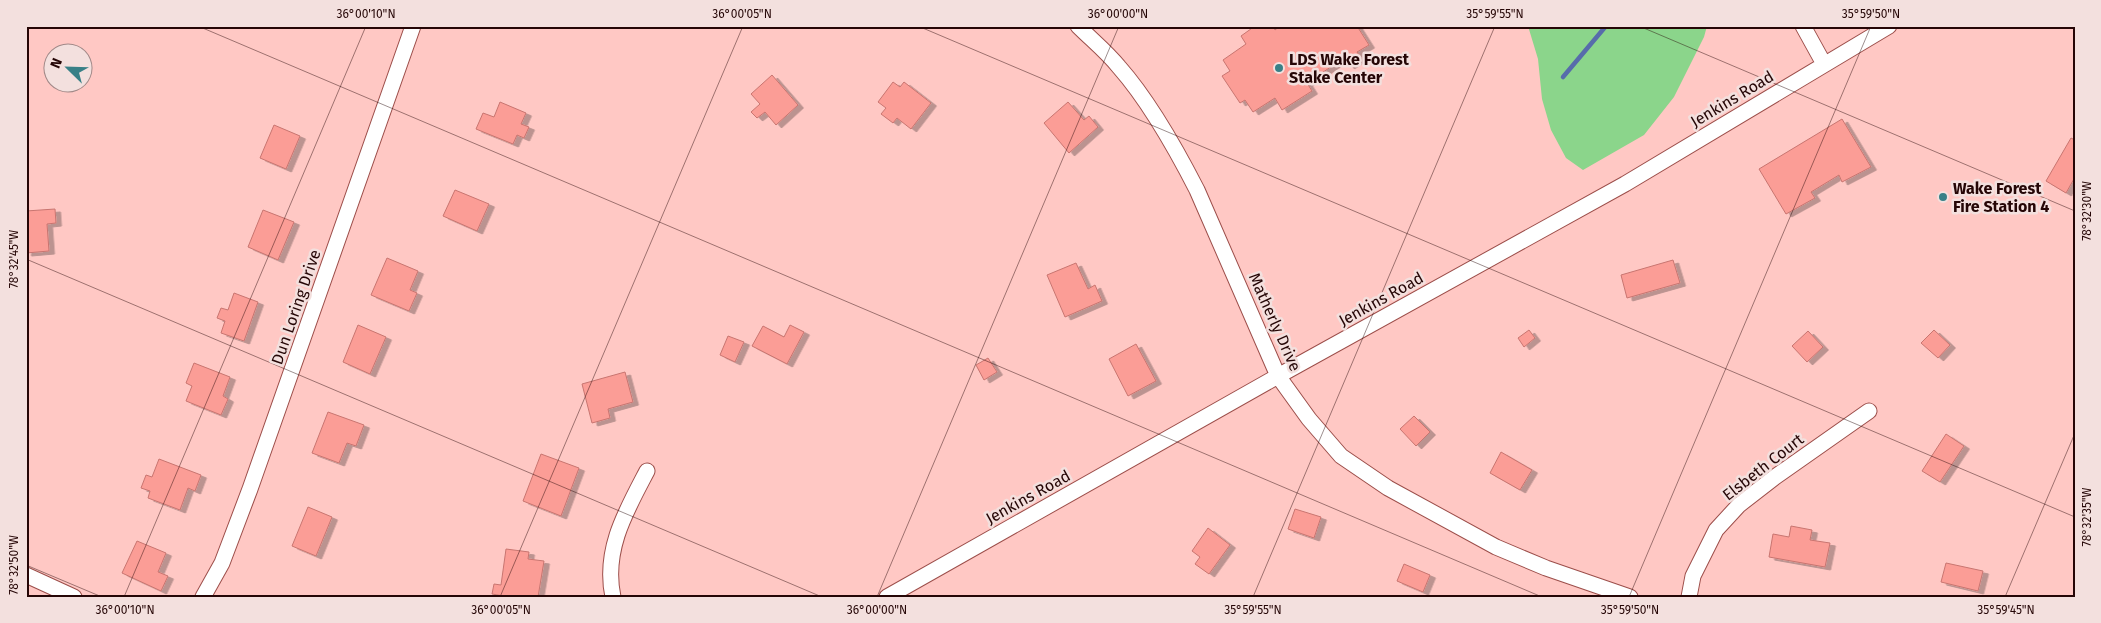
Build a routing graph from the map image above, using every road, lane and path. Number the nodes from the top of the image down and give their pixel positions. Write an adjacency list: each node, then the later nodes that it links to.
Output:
1 (413, 26): 11 (street, Dun Loring Drive)
2 (1078, 26): 6 (street, Matherly Drive)
3 (1803, 26): 5 (street)
4 (1889, 26): 5 (street, Jenkins Road)
5 (1824, 64): 6 (street, Jenkins Road)
6 (1278, 376): 13 (street, Jenkins Road); 14 (street, Matherly Drive)
7 (1869, 411): 15 (street, Elsbeth Court)
8 (646, 471): 12 (street)
9 (26, 576): 10 (street)
10 (74, 597)
11 (203, 597)
12 (612, 597)
13 (887, 597)
14 (1630, 597)
15 (1688, 597)

